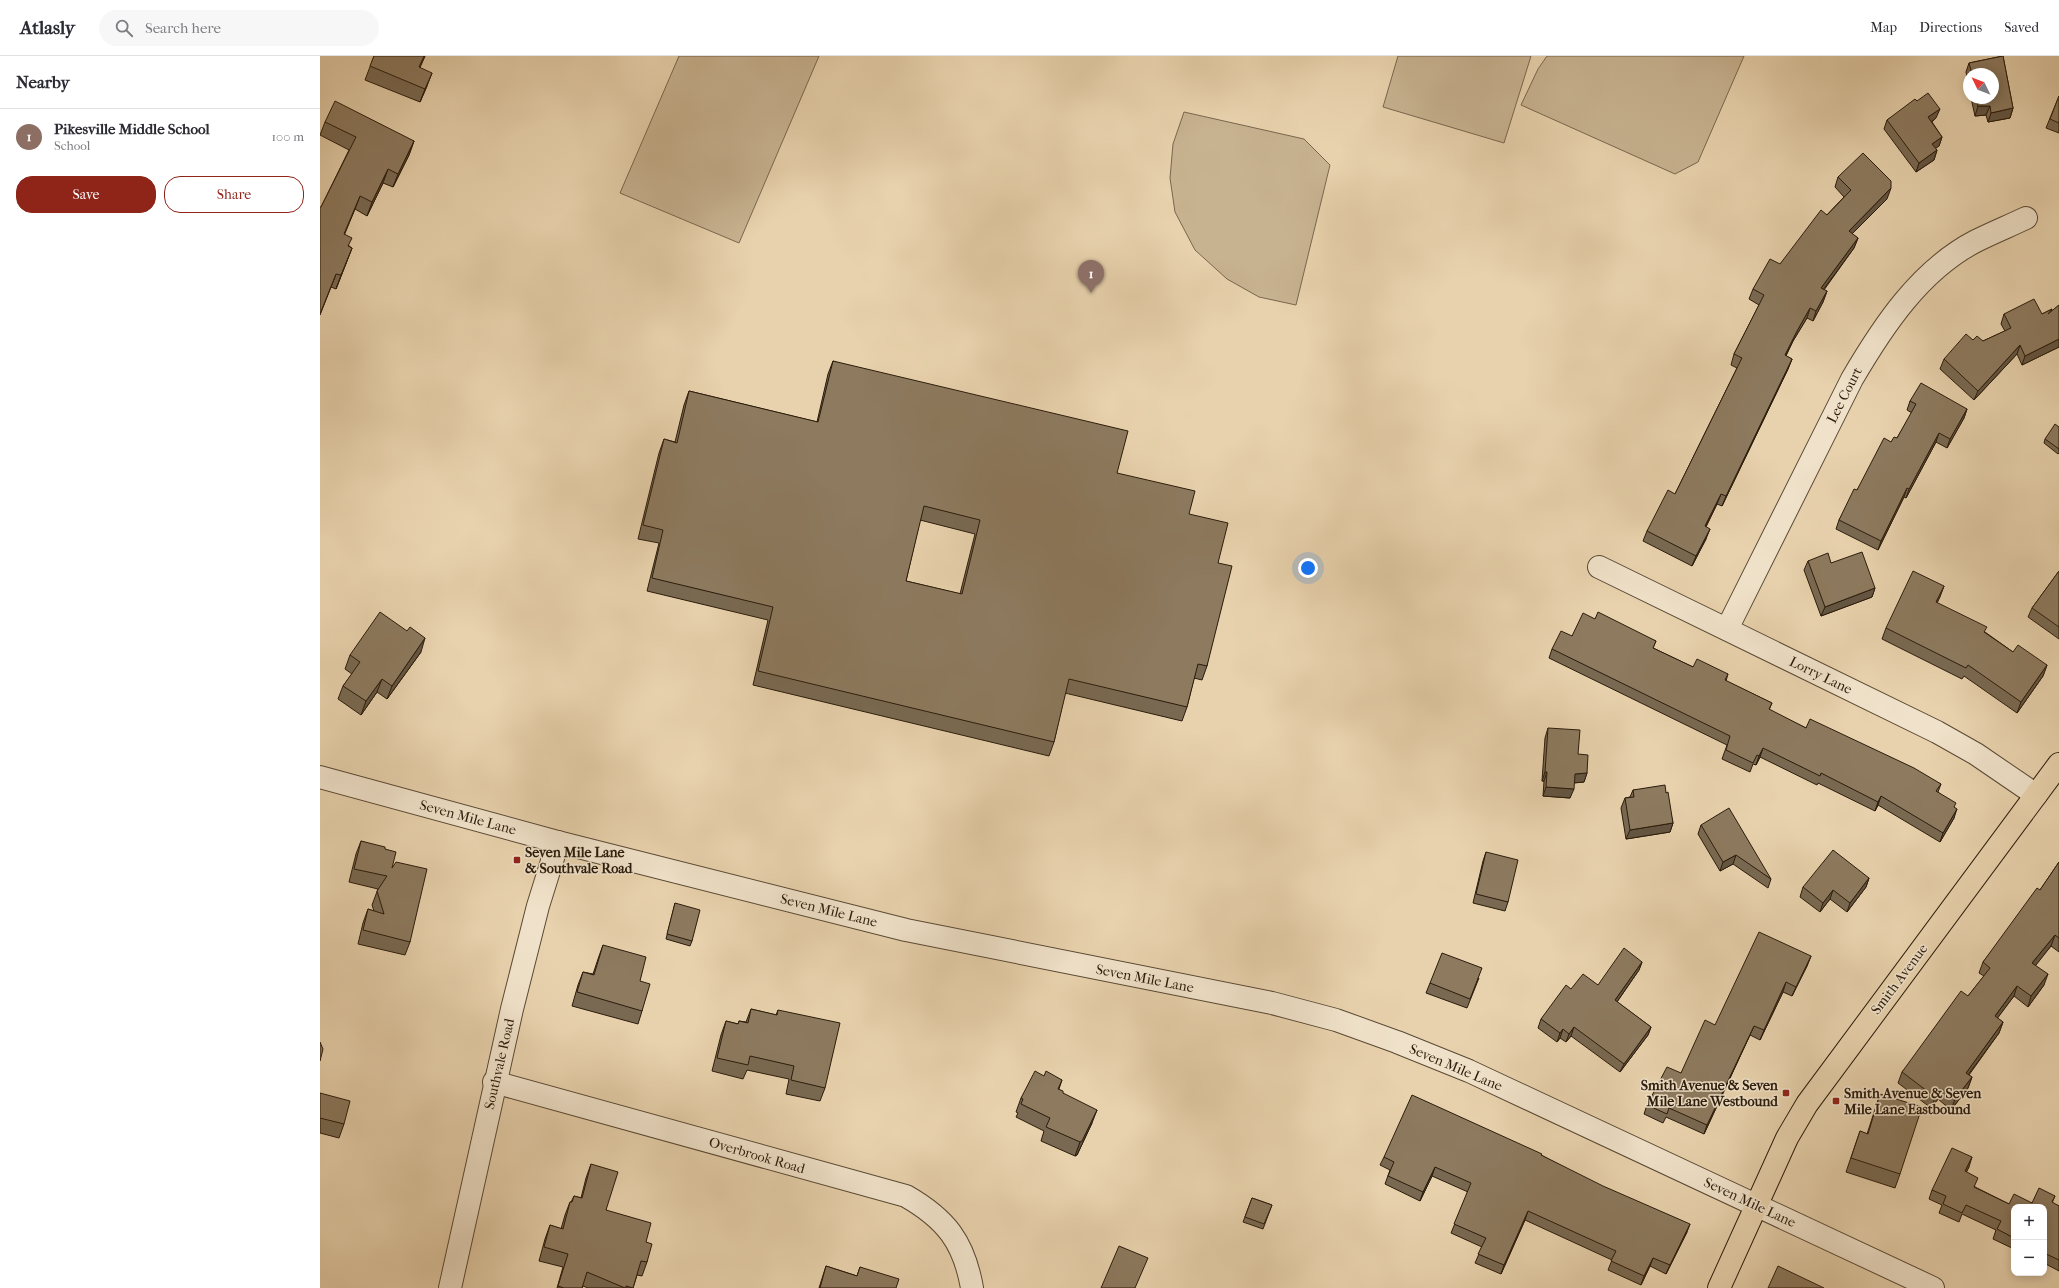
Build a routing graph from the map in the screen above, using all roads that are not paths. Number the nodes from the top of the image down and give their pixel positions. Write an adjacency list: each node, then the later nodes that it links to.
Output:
1 (2026, 218): 3 (street, Lee Court)
2 (1599, 567): 3 (street, Lorry Lane)
3 (1727, 629): 6 (street, Lorry Lane)
4 (2059, 764): 6 (main road, Smith Avenue)
5 (320, 777): 7 (street, Seven Mile Lane)
6 (2036, 795): 9 (main road, Smith Avenue)
7 (558, 842): 8 (street, Southvale Road); 9 (street, Seven Mile Lane)
8 (494, 1082): 10 (street, Southvale Road); 11 (street, Overbrook Road)
9 (1756, 1204): 12 (main road, Smith Avenue); 13 (street, Seven Mile Lane)
10 (450, 1288)
11 (972, 1288)
12 (1719, 1288)
13 (1933, 1288)

